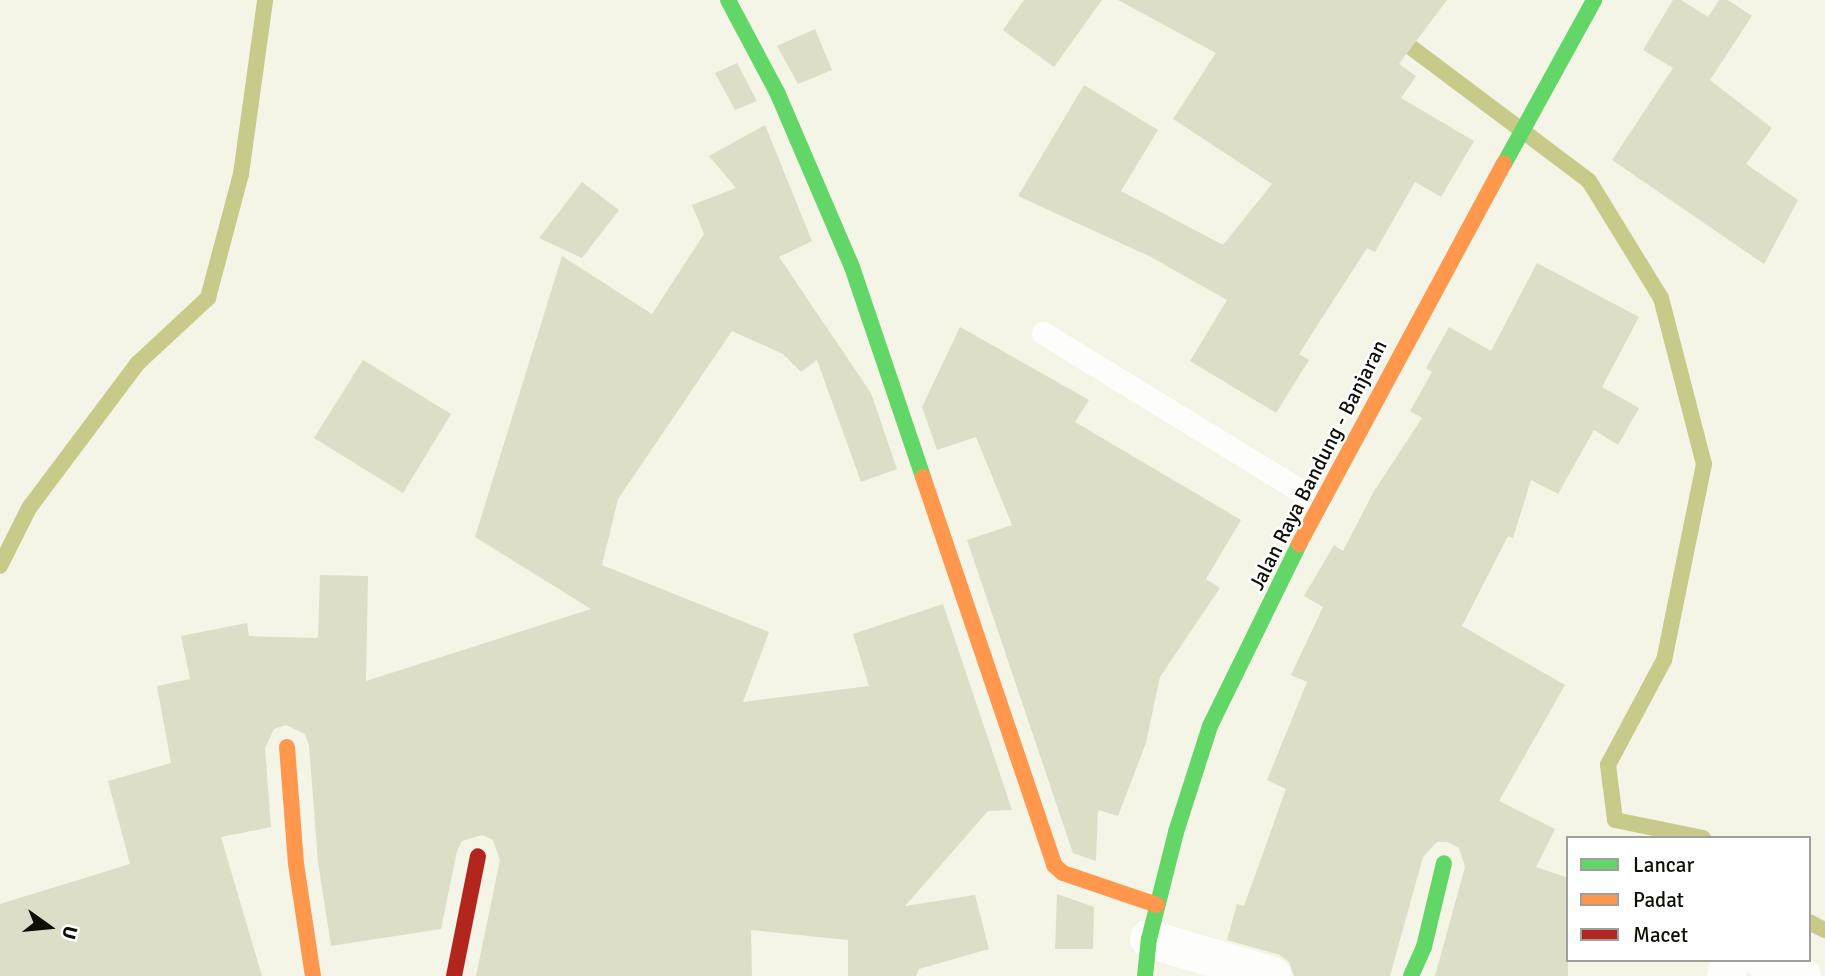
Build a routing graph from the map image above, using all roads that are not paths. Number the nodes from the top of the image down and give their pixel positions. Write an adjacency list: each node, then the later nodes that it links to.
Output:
1 (729, 0): 8 (street)
2 (1594, 0): 4 (street, Jalan Raya Bandung - Banjaran)
3 (1043, 333): 4 (lane)
4 (1319, 502): 8 (street, Jalan Raya Bandung - Banjaran)
5 (287, 747): 10 (street)
6 (478, 856): 11 (street)
7 (1444, 863): 14 (street)
8 (1153, 922): 12 (street, Jalan Raya Bandung - Banjaran); 13 (street)
9 (1768, 962): 15 (street)
10 (313, 976)
11 (454, 976)
12 (1145, 976)
13 (1273, 976)
14 (1411, 976)
15 (1802, 976)

